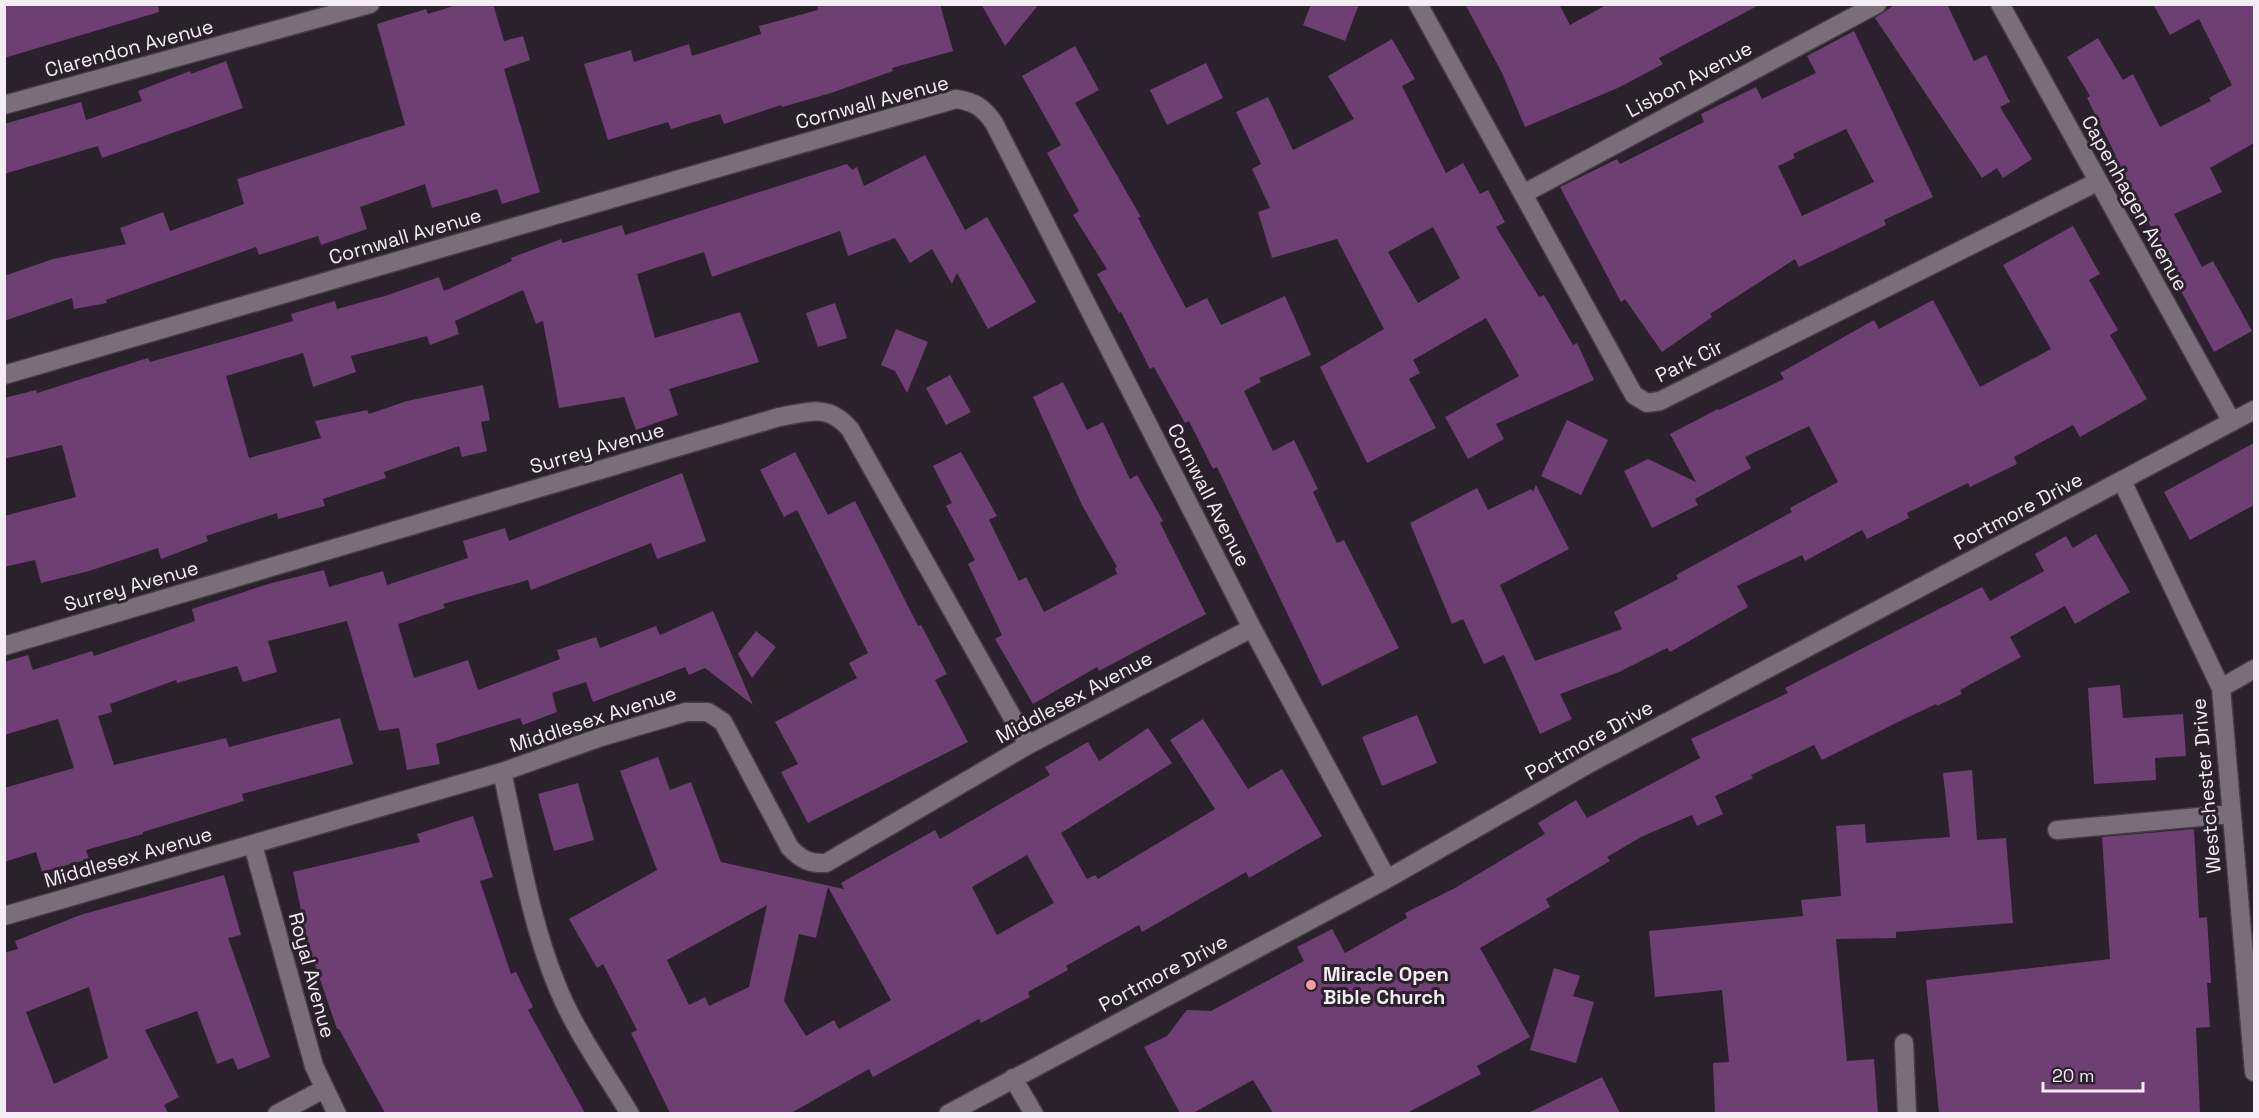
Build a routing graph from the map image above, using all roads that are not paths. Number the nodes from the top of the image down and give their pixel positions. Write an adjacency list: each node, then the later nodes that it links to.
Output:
1 (370, 4): 5 (street, Clarendon Avenue)
2 (1418, 4): 7 (street, Park Cir)
3 (1877, 4): 7 (street, Lisbon Avenue)
4 (2000, 4): 6 (street, Capenhagen Avenue)
5 (4, 105)
6 (2097, 182): 7 (street, Park Cir); 10 (street, Capenhagen Avenue)
7 (1523, 194)
8 (4, 375): 12 (street, Cornwall Avenue)
9 (2254, 410): 10 (street, Portmore Drive)
10 (2232, 422): 11 (street, Portmore Drive)
11 (2122, 481): 15 (street, Westchester Drive); 21 (street, Portmore Drive)
12 (1252, 628): 16 (street, Middlesex Avenue); 21 (street, Cornwall Avenue)
13 (4, 646): 16 (street, Surrey Avenue)
14 (2254, 669): 15 (street)
15 (2221, 688): 18 (street, Westchester Drive)
16 (1028, 745): 17 (street, Middlesex Avenue)
17 (502, 772): 20 (street, Middlesex Avenue); 29 (street)
18 (2232, 814): 19 (street); 24 (street, Westchester Drive)
19 (2057, 830)
20 (253, 845): 22 (street, Middlesex Avenue); 26 (street, Royal Avenue)
21 (1387, 879): 25 (street, Portmore Drive)
22 (4, 916)
23 (1904, 1043): 32 (street)
24 (2254, 1072)
25 (1013, 1078): 30 (street, Portmore Drive); 31 (street)
26 (324, 1089): 27 (street); 28 (street, Royal Avenue)
27 (276, 1113)
28 (337, 1113)
29 (630, 1113)
30 (948, 1113)
31 (1034, 1113)
32 (1907, 1113)

